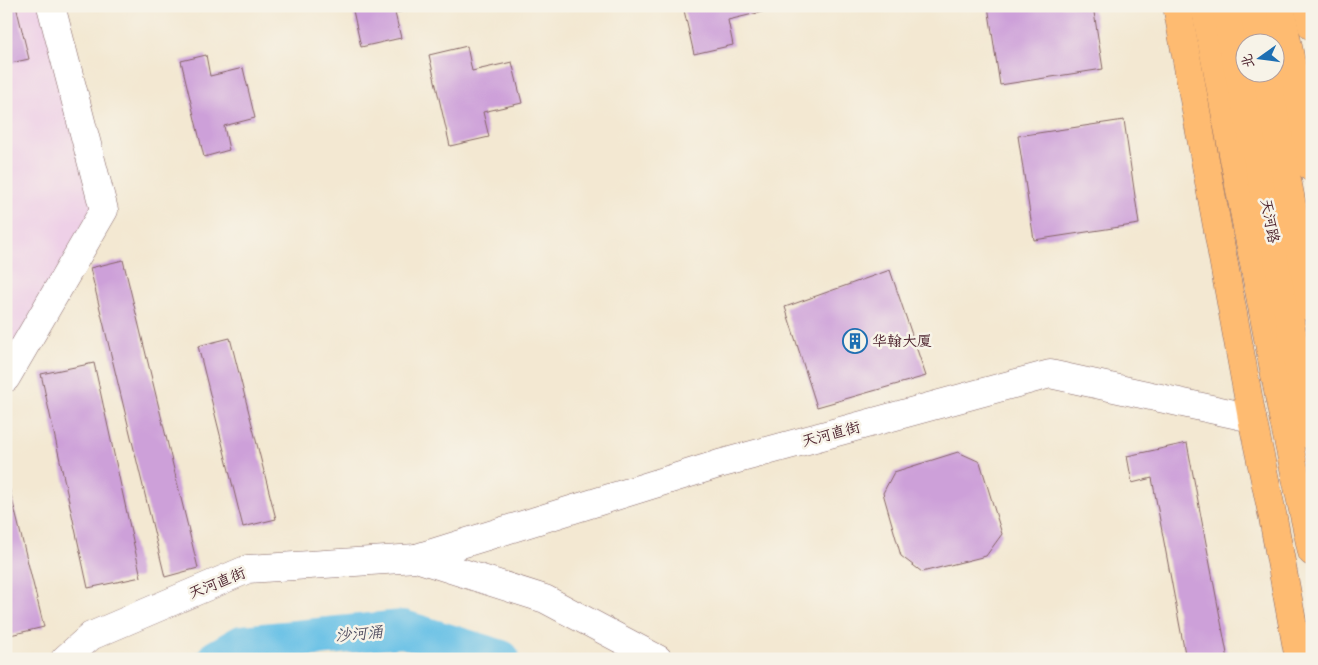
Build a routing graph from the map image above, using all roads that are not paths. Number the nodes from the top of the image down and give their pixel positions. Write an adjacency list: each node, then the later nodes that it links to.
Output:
1 (51, 6): 13 (street)
2 (1177, 6): 14 (main road)
3 (1205, 6): 16 (main road)
4 (1226, 6): 15 (main road, 天河路)
5 (1253, 6): 9 (main road)
6 (1280, 6): 11 (main road)
7 (1308, 6): 8 (main road)
8 (1312, 26)
9 (1258, 32)
10 (1268, 82): 12 (main road, 天河路)
11 (1312, 168)
12 (1312, 308)
13 (6, 378)
14 (1252, 418): 17 (street, 天河直街); 20 (main road)
15 (1312, 436)
16 (1312, 552)
17 (416, 558): 18 (street, 天河直街); 19 (street, 天河直街)
18 (65, 659)
19 (658, 659)
20 (1299, 659)

